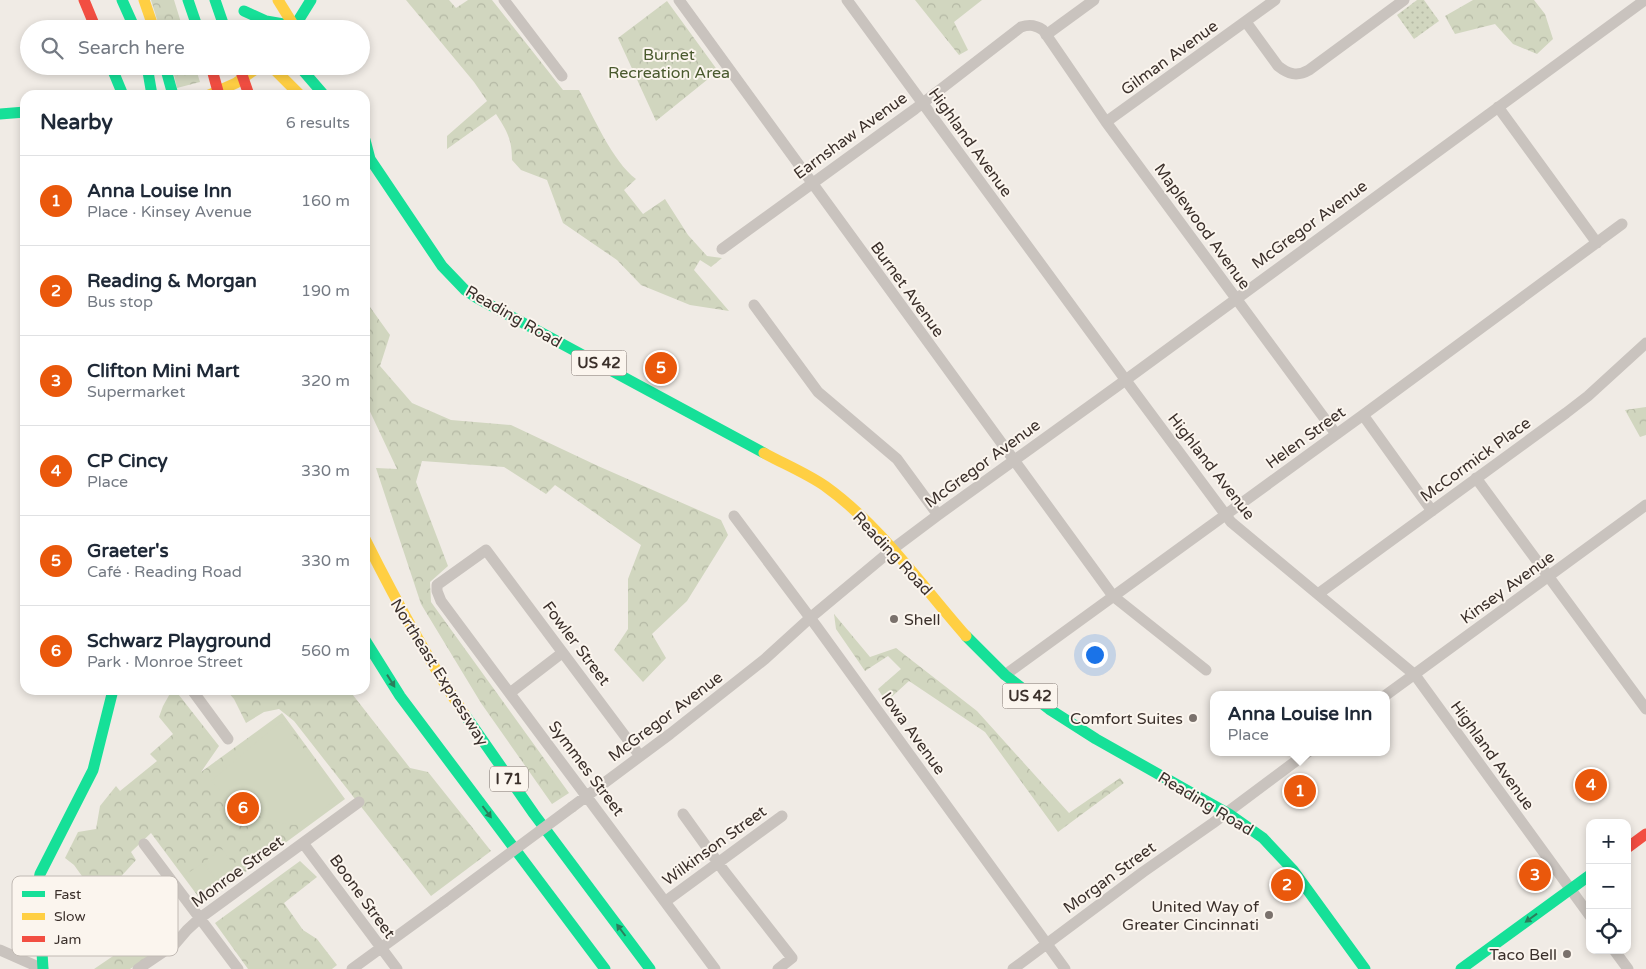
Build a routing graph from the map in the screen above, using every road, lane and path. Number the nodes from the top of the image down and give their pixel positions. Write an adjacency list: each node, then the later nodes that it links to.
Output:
1 (84, 0): 19 (main road)
2 (122, 0): 20 (main road)
3 (144, 0): 21 (main road)
4 (188, 0): 22 (main road)
5 (202, 0): 24 (main road)
6 (214, 0): 23 (main road, bridge)
7 (226, 0): 25 (main road)
8 (234, 0): 18 (main road)
9 (278, 0): 28 (main road)
10 (311, 0): 29 (main road)
11 (504, 0): 41 (street)
12 (678, 0): 59 (street, Burnet Avenue)
13 (847, 0): 53 (street, Highland Avenue)
14 (1094, 0): 31 (street)
15 (1275, 0): 30 (street, Gilman Avenue)
16 (1404, 0): 30 (street)
17 (1645, 0): 54 (street, McGregor Avenue)
18 (244, 11): 26 (main road); 27 (main road)
19 (92, 20)
20 (131, 20)
21 (151, 20)
22 (195, 20)
23 (222, 20)
24 (223, 20)
25 (231, 20)
26 (254, 20)
27 (264, 20)
28 (289, 20)
29 (299, 20)
30 (1246, 22): 57 (street, Gilman Avenue)
31 (1046, 35): 53 (street, Earnshaw Avenue); 57 (street, Maplewood Avenue)
32 (115, 75): 43 (main road)
33 (149, 75): 44 (main road)
34 (167, 75): 45 (main road)
35 (213, 75): 46 (main road, bridge)
36 (243, 75): 48 (main road, bridge)
37 (247, 75): 49 (main road)
38 (247, 75): 47 (main road)
39 (280, 75): 50 (main road)
40 (309, 75): 51 (main road)
41 (562, 76)
42 (326, 80): 52 (main road)
43 (121, 90)
44 (151, 90)
45 (172, 90)
46 (217, 90)
47 (220, 90)
48 (249, 90)
49 (250, 90)
50 (295, 90)
51 (325, 90)
52 (328, 90)
53 (923, 103): 59 (street, Earnshaw Avenue); 66 (street, Highland Avenue)
54 (1498, 107): 61 (street); 63 (street, McGregor Avenue)
55 (20, 112): 56 (main road)
56 (0, 114)
57 (1106, 122): 63 (street, Maplewood Avenue)
58 (370, 160): 77 (main road, Reading Road / US 42)
59 (811, 184): 62 (street, Earnshaw Avenue); 69 (street, Burnet Avenue)
60 (1622, 224): 61 (street, Helen Street)
61 (1597, 243): 67 (street, Helen Street)
62 (722, 248)
63 (1236, 298): 66 (street, McGregor Avenue); 68 (street, Maplewood Avenue)
64 (754, 305): 74 (street)
65 (1646, 343): 70 (street, McCormick Place)
66 (1125, 380): 69 (street, McGregor Avenue); 73 (street, Highland Avenue)
67 (1363, 415): 68 (street, Helen Street); 72 (street)
68 (1336, 434): 73 (street, Helen Street)
69 (1014, 460): 74 (street, McGregor Avenue); 81 (street, Burnet Avenue)
70 (1476, 478): 72 (street, McCormick Place); 78 (street)
71 (1646, 505): 78 (street, Kinsey Avenue)
72 (1432, 511): 80 (street, McCormick Place)
73 (1226, 514): 80 (street, Highland Avenue); 81 (street, Helen Street)
74 (938, 515): 77 (street, McGregor Avenue)
75 (734, 516): 82 (street, Iowa Avenue)
76 (370, 545): 129 (main road, Northeast Expressway / I 71, one-way to 76)
77 (894, 548): 82 (street, McGregor Avenue); 86 (main road, Reading Road / US 42)
78 (1550, 577): 87 (street, Kinsey Avenue); 92 (street)
79 (437, 585): 84 (street, Fowler Street); 89 (street, Symmes Street)
80 (1318, 594): 87 (street, Highland Avenue)
81 (1113, 596): 85 (street, Burnet Avenue); 86 (street, Helen Street)
82 (810, 618): 94 (street, McGregor Avenue); 115 (street, Iowa Avenue)
83 (370, 648): 128 (main road, I 71, one-way to 128)
84 (562, 653): 89 (street); 94 (street, Fowler Street)
85 (1206, 670)
86 (1005, 675): 98 (main road, Reading Road / US 42)
87 (1415, 675): 88 (street, Kinsey Avenue); 110 (street, Highland Avenue)
88 (1390, 692)
89 (510, 693): 96 (street, Symmes Street)
90 (112, 695): 106 (main road)
91 (196, 695): 93 (street)
92 (1646, 709)
93 (228, 739)
94 (640, 756): 96 (street, McGregor Avenue)
95 (1303, 756): 98 (street)
96 (587, 796): 111 (street, Symmes Street); 116 (street, McGregor Avenue, bridge)
97 (359, 802): 102 (street, Monroe Street)
98 (1226, 813): 115 (street, Morgan Street); 134 (main road, Reading Road / US 42)
99 (683, 814): 105 (street)
100 (782, 816): 105 (street, Wilkinson Street)
101 (1646, 834): 104 (main road)
102 (304, 843): 113 (street, Monroe Street); 116 (street, Boone Street)
103 (144, 844): 107 (street)
104 (1631, 845)
105 (718, 862): 111 (street, Wilkinson Street); 131 (street)
106 (40, 876)
107 (168, 876)
108 (1586, 878): 110 (main road)
109 (178, 889): 113 (street)
110 (1570, 889): 112 (street, Highland Avenue); 135 (main road, one-way to 135)
111 (666, 900): 130 (street, Symmes Street)
112 (1586, 911)
113 (200, 918): 114 (street, Monroe Street); 125 (street)
114 (178, 940)
115 (1047, 944): 132 (street, Morgan Street); 133 (street, Iowa Avenue)
116 (381, 948): 126 (street, McGregor Avenue); 127 (street, Boone Street)
117 (0, 950): 119 (street)
118 (1617, 954): 136 (street)
119 (12, 955)
120 (14, 956): 123 (street)
121 (42, 956): 123 (main road)
122 (157, 956): 124 (street, Monroe Street)
123 (43, 969)
124 (138, 969)
125 (238, 969)
126 (352, 969)
127 (396, 969)
128 (605, 969)
129 (650, 969)
130 (715, 969)
131 (778, 969)
132 (1013, 969)
133 (1065, 969)
134 (1365, 969)
135 (1461, 969)
136 (1628, 969)

